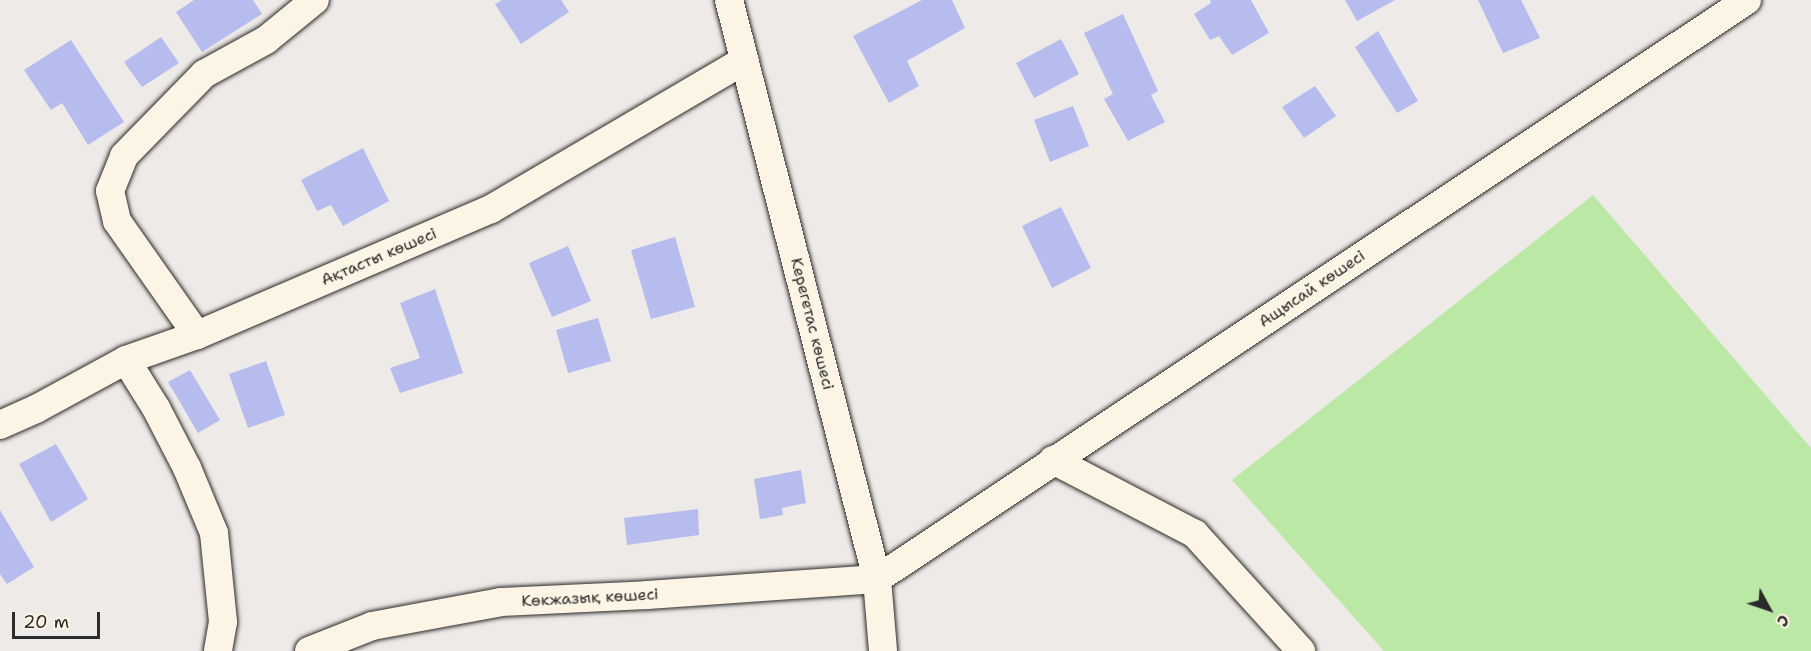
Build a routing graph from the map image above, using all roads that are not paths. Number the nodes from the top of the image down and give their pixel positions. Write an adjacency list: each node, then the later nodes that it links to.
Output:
1 (315, 0): 5 (street)
2 (1747, 0): 8 (street, Ащысай көшесі)
3 (733, 1): 4 (street, Керегетас көшесі)
4 (745, 60): 5 (street, Ақтасты көшесі); 9 (street, Керегетас көшесі)
5 (196, 335): 6 (street, Ақтасты көшесі)
6 (126, 360): 7 (street, Ақтасты көшесі); 10 (street)
7 (0, 425)
8 (1053, 460): 9 (street, Ащысай көшесі); 13 (street)
9 (877, 579): 11 (street, Көкжазық көшесі); 12 (street, Керегетас көшесі)
10 (218, 651)
11 (309, 651)
12 (883, 651)
13 (1301, 651)

